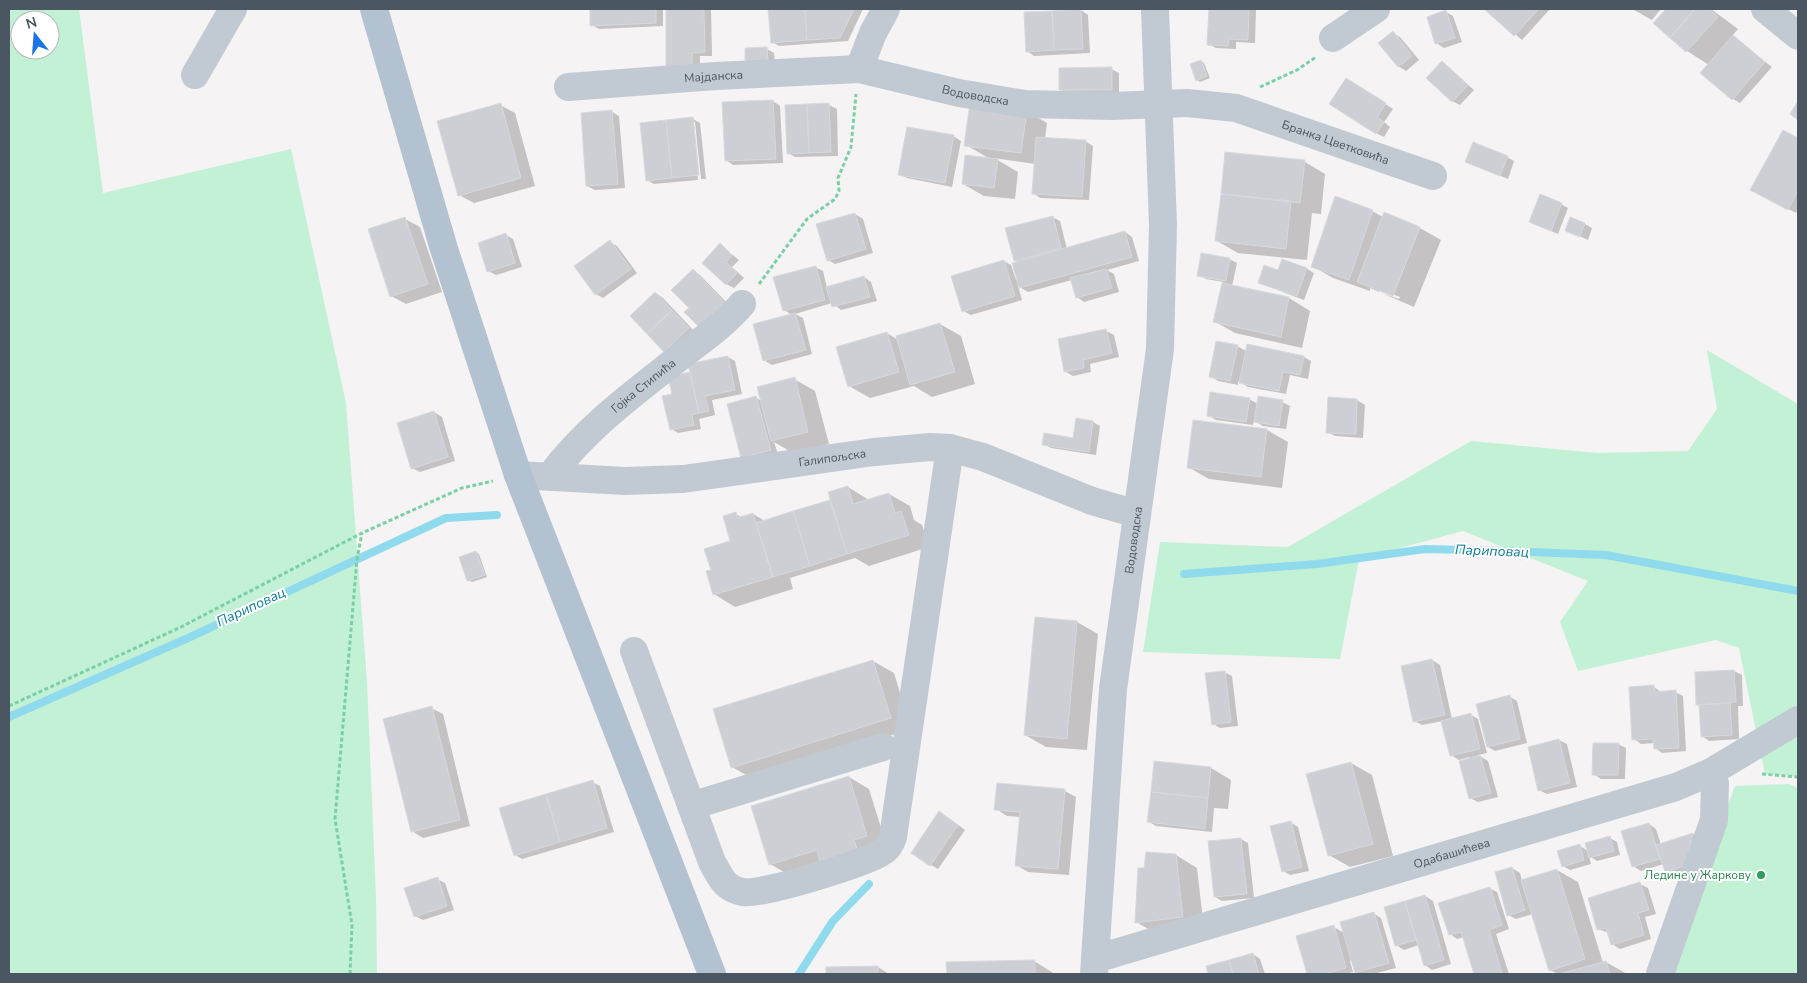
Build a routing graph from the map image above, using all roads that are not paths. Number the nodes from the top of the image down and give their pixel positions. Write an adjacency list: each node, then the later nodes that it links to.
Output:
1 (233, 9): 10 (street)
2 (374, 9): 16 (main road)
3 (886, 9): 9 (street)
4 (1155, 9): 12 (street, Водоводска)
5 (1376, 9): 8 (street)
6 (1765, 9): 7 (street)
7 (1798, 36)
8 (1333, 38)
9 (859, 69): 11 (street, Мајданска); 12 (street, Водоводска)
10 (196, 75)
11 (568, 88)
12 (1160, 104): 13 (street, Бранка Цветковића); 18 (street, Водоводска)
13 (1434, 176)
14 (742, 304): 17 (street, Гојка Стипића)
15 (950, 448): 17 (street, Галипољска); 18 (street, Галипољска); 23 (street)
16 (518, 475): 17 (street, Галипољска); 25 (main road)
17 (551, 475)
18 (1137, 514): 24 (street, Водоводска)
19 (634, 651): 23 (street)
20 (1798, 720): 22 (street, Одабашићева)
21 (883, 747): 23 (street)
22 (1711, 772): 24 (street, Одабашићева); 26 (street)
23 (691, 806)
24 (1094, 967)
25 (712, 974)
26 (1660, 974)

